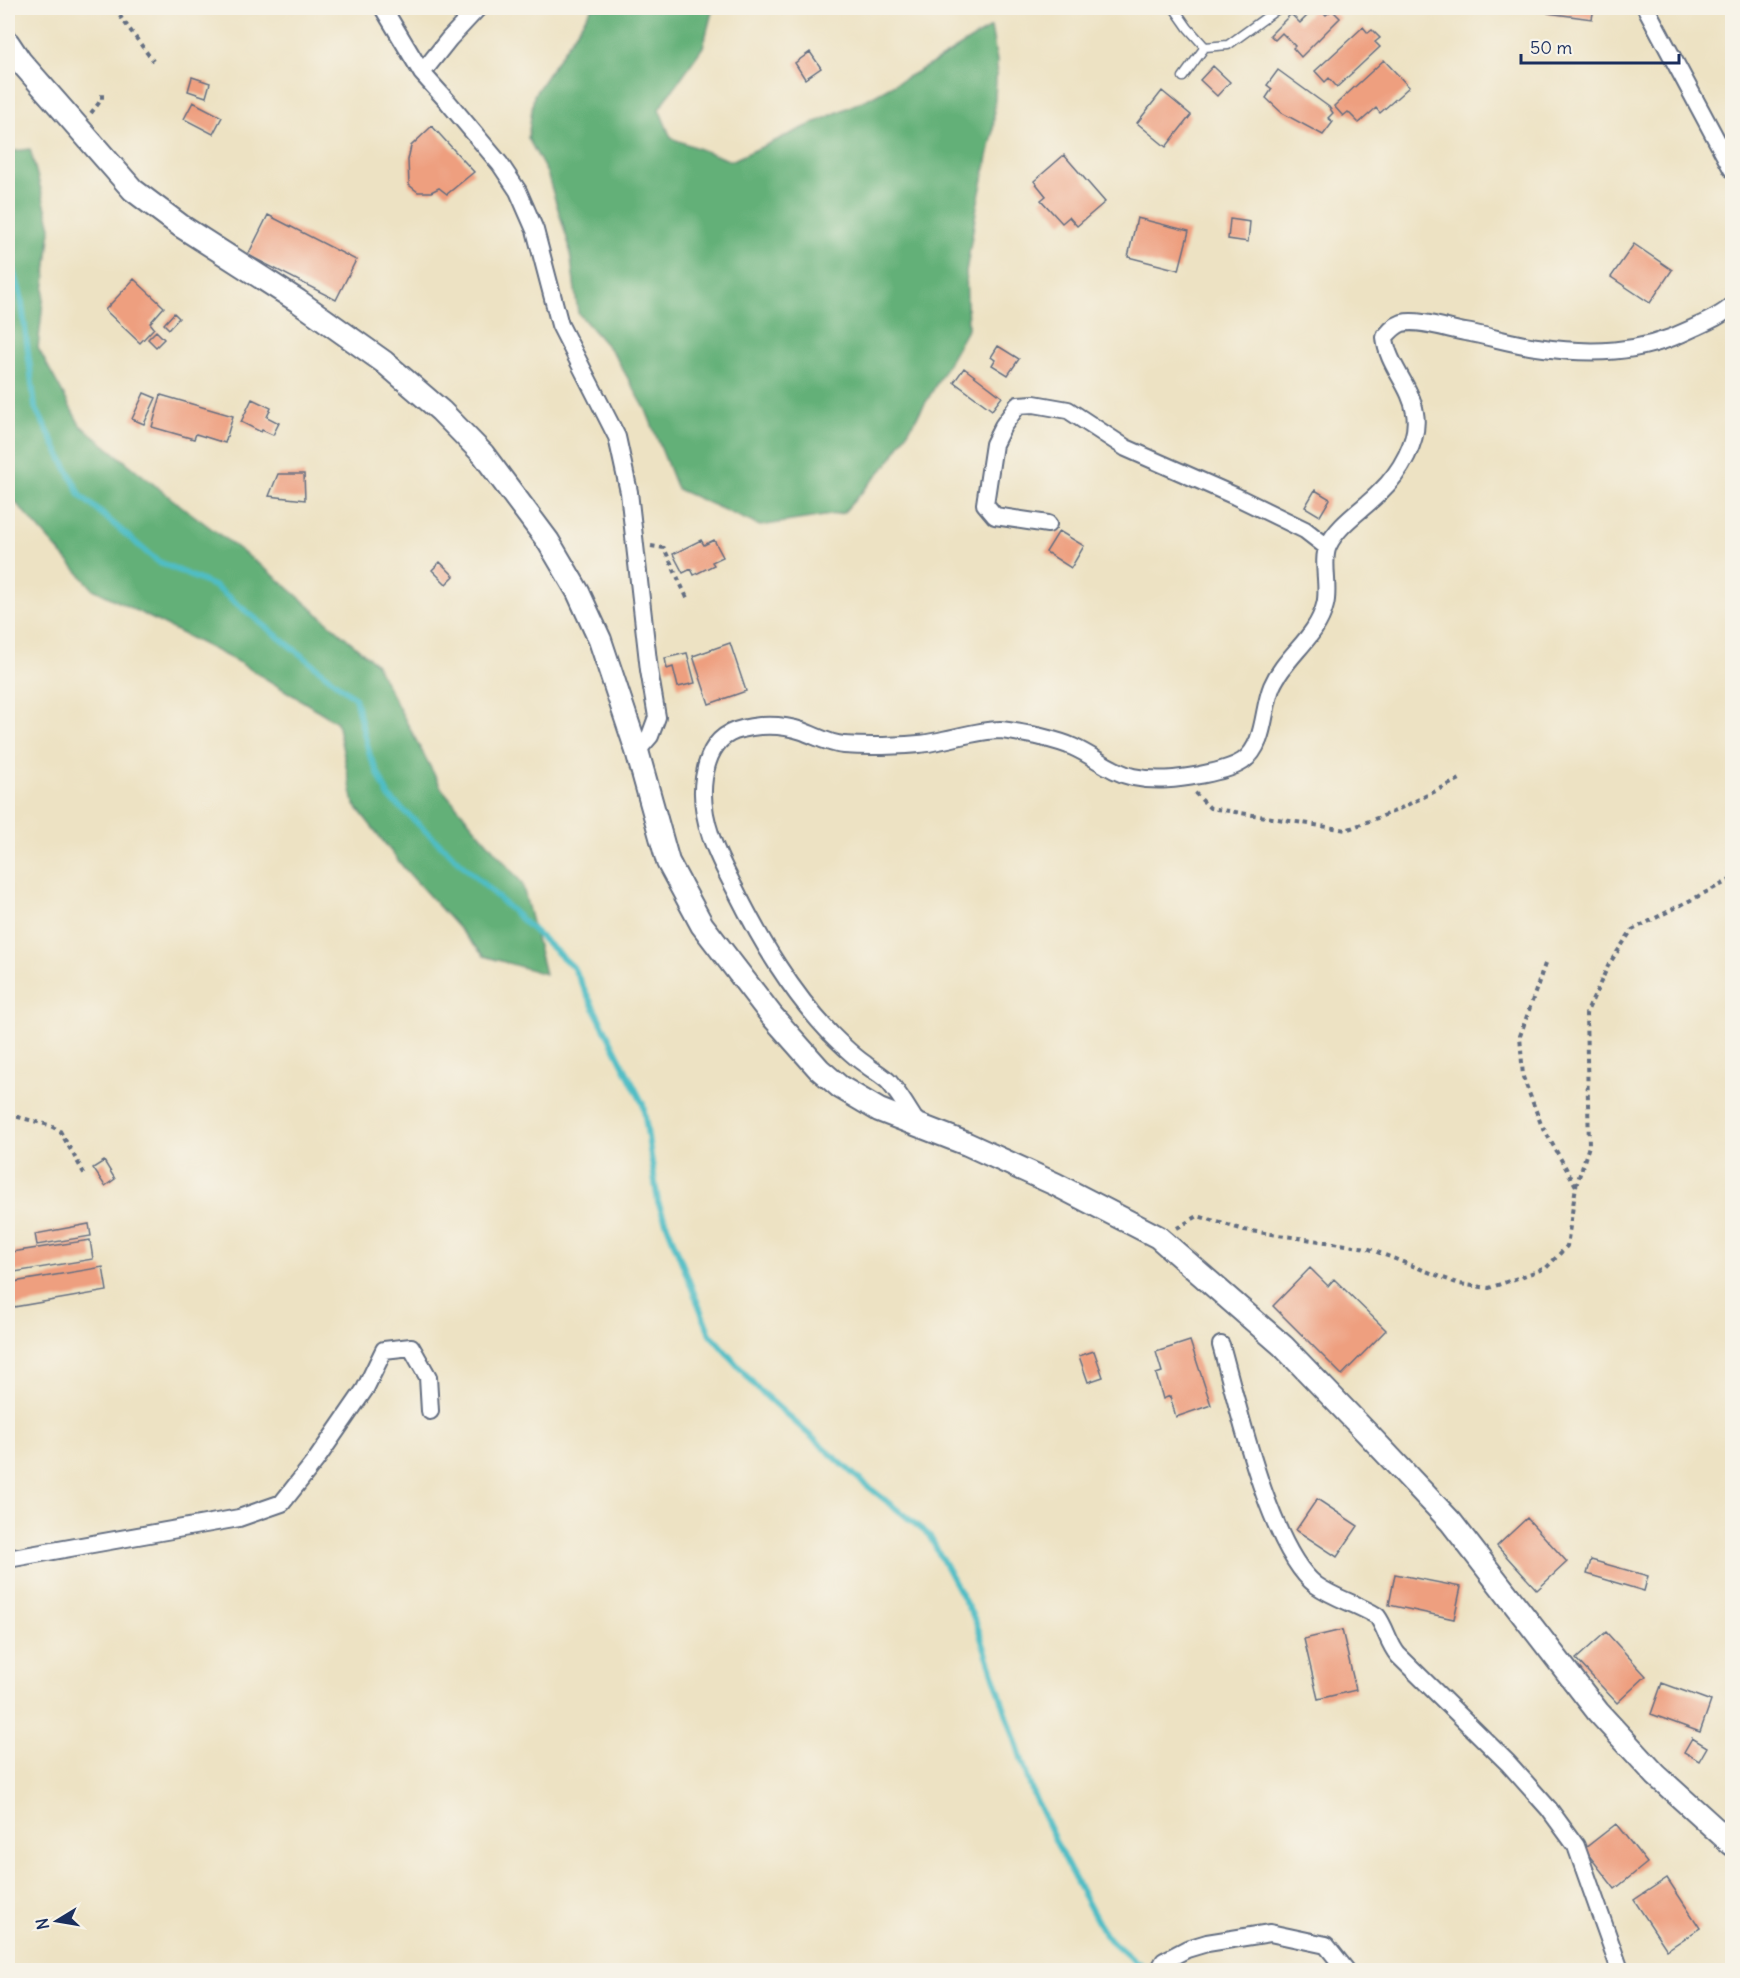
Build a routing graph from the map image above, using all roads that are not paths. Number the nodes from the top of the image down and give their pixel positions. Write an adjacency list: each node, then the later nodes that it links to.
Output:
1 (383, 8): 8 (street)
2 (478, 8): 8 (street)
3 (1173, 8): 7 (lane)
4 (1279, 8): 7 (lane)
5 (1646, 8): 10 (street)
6 (8, 43): 14 (main road)
7 (1205, 47): 9 (lane)
8 (422, 73): 14 (street)
9 (1183, 77)
10 (1732, 169)
11 (1732, 306): 13 (street)
12 (1048, 524): 13 (street)
13 (1327, 547): 15 (street)
14 (638, 751): 15 (main road)
15 (918, 1125): 19 (main road)
16 (1221, 1345): 22 (street)
17 (430, 1411): 18 (street)
18 (8, 1559)
19 (1732, 1844)
20 (1161, 1966): 21 (street)
21 (1346, 1971)
22 (1620, 1971)

